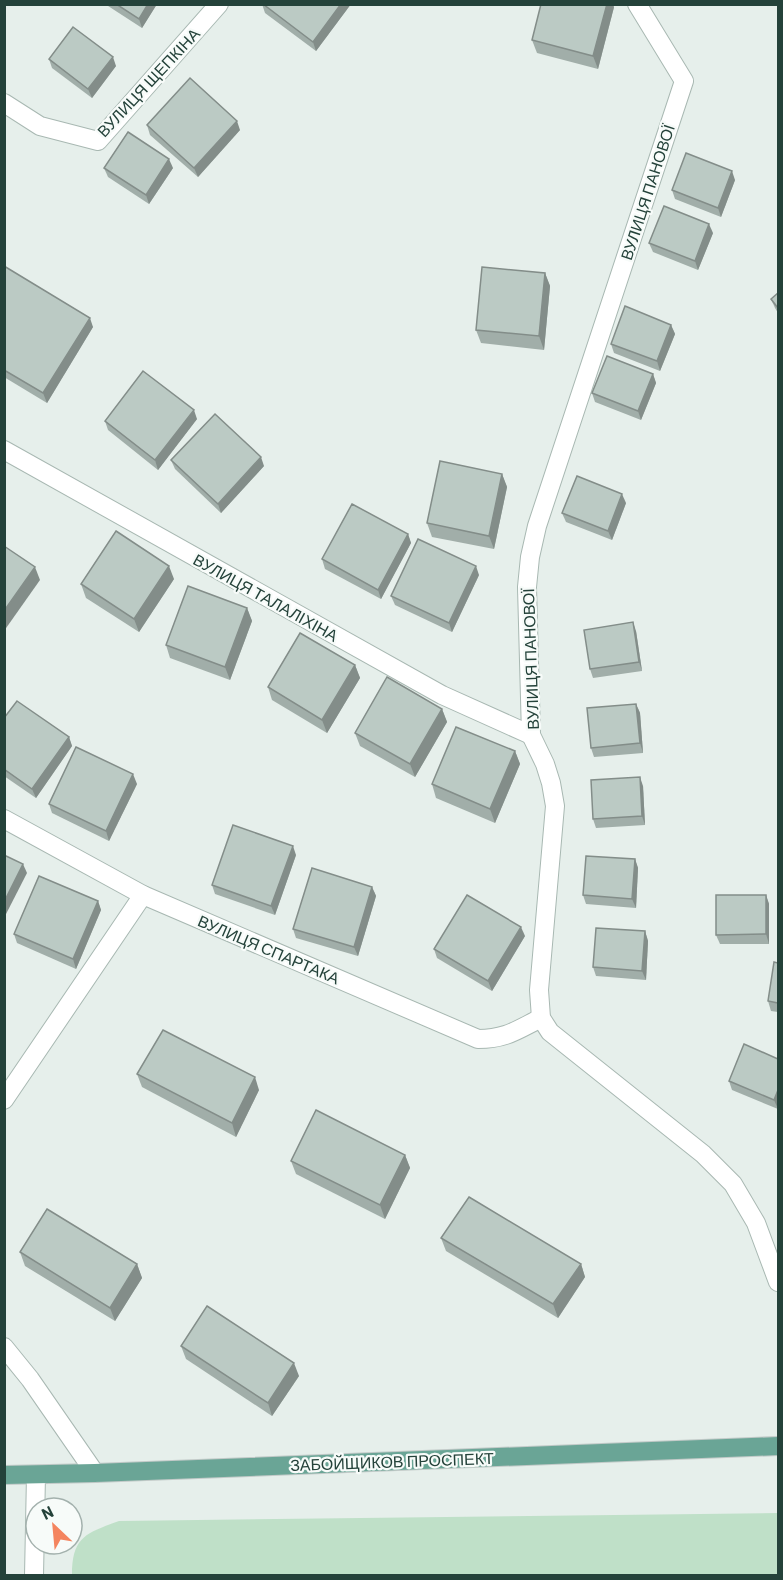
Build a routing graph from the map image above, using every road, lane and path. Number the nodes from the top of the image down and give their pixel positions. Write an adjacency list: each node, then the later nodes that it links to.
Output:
1 (219, 4): 3 (street, ВУЛИЦЯ ЩЕПКІНА)
2 (637, 4): 5 (street, ВУЛИЦЯ ПАНОВОЇ)
3 (4, 103)
4 (4, 450): 5 (street, ВУЛИЦЯ ТАЛАЛІХІНА)
5 (531, 735): 8 (street, ВУЛИЦЯ ПАНОВОЇ)
6 (4, 819): 7 (street, ВУЛИЦЯ СПАРТАКА)
7 (143, 895): 8 (street, ВУЛИЦЯ СПАРТАКА); 9 (street)
8 (541, 1018): 10 (street)
9 (4, 1100)
10 (778, 1282)
11 (4, 1347): 13 (street)
12 (778, 1446): 13 (main road, ЗАБОЙЩИКОВ ПРОСПЕКТ)
13 (95, 1473): 15 (main road, ЗАБОЙЩИКОВ ПРОСПЕКТ)
14 (4, 1475): 15 (main road, ЗАБОЙЩИКОВ ПРОСПЕКТ)
15 (36, 1475): 16 (street)
16 (34, 1575)

